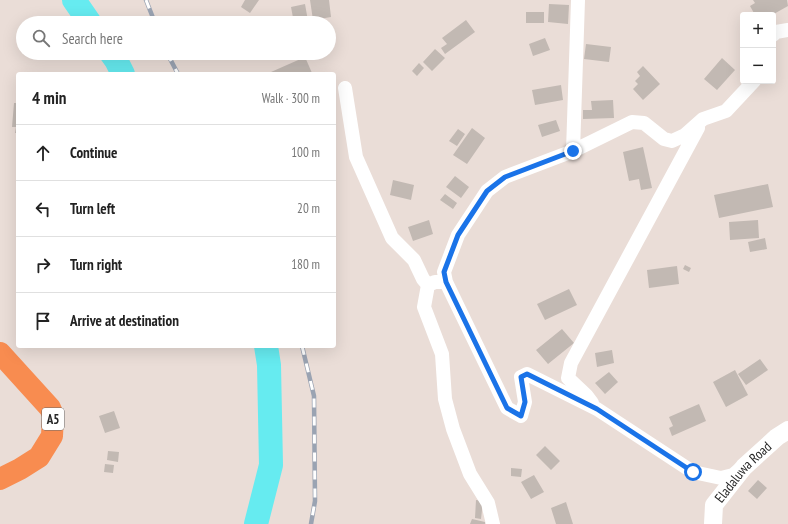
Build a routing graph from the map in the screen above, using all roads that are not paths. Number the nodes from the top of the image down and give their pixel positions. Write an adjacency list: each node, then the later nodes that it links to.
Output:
1 (578, 0): 7 (street)
2 (788, 30): 3 (street)
3 (776, 32)
4 (751, 84): 6 (street)
5 (345, 88): 9 (street)
6 (703, 119): 7 (street); 11 (street)
7 (573, 151): 8 (street)
8 (446, 282): 9 (street); 11 (street)
9 (428, 285): 15 (street)
10 (0, 353): 14 (highway, A5)
11 (597, 409): 13 (street)
12 (788, 430): 13 (street, Eladaluwa Road)
13 (744, 467): 16 (street, Eladaluwa Road)
14 (0, 479)
15 (493, 524)
16 (713, 524)

